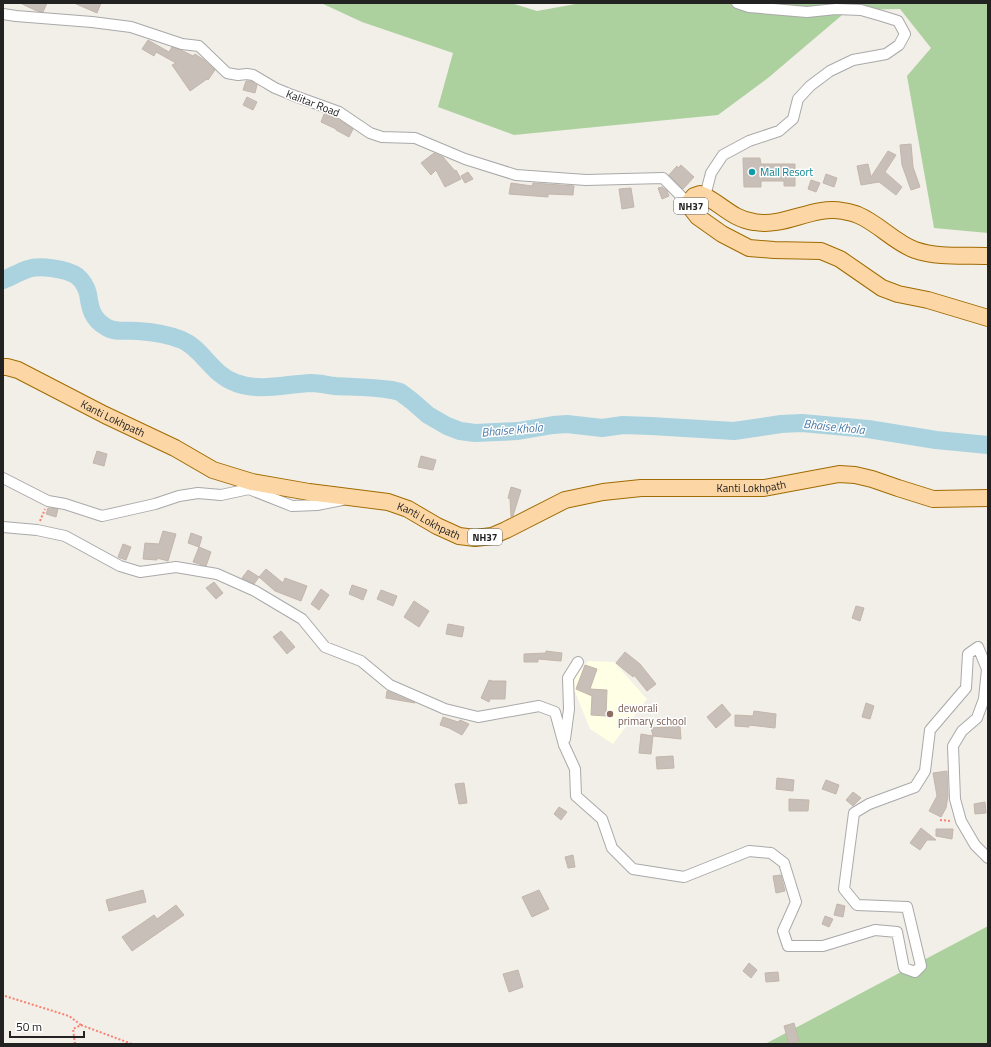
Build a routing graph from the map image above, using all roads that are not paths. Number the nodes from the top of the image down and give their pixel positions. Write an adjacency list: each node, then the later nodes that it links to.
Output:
1 (737, 3): 3 (street)
2 (3, 14): 4 (street, Kalitar Road)
3 (705, 196): 4 (main road, NH37); 5 (main road, NH37)
4 (690, 205): 6 (main road, NH37)
5 (988, 256)
6 (988, 318)
7 (3, 367): 9 (main road, Kanti Lokhpath / NH37)
8 (3, 478): 9 (street)
9 (357, 498): 10 (main road, Kanti Lokhpath / NH37)
10 (988, 498)
11 (3, 527): 13 (street)
12 (578, 662): 13 (street)
13 (564, 745): 14 (street)
14 (988, 858)

